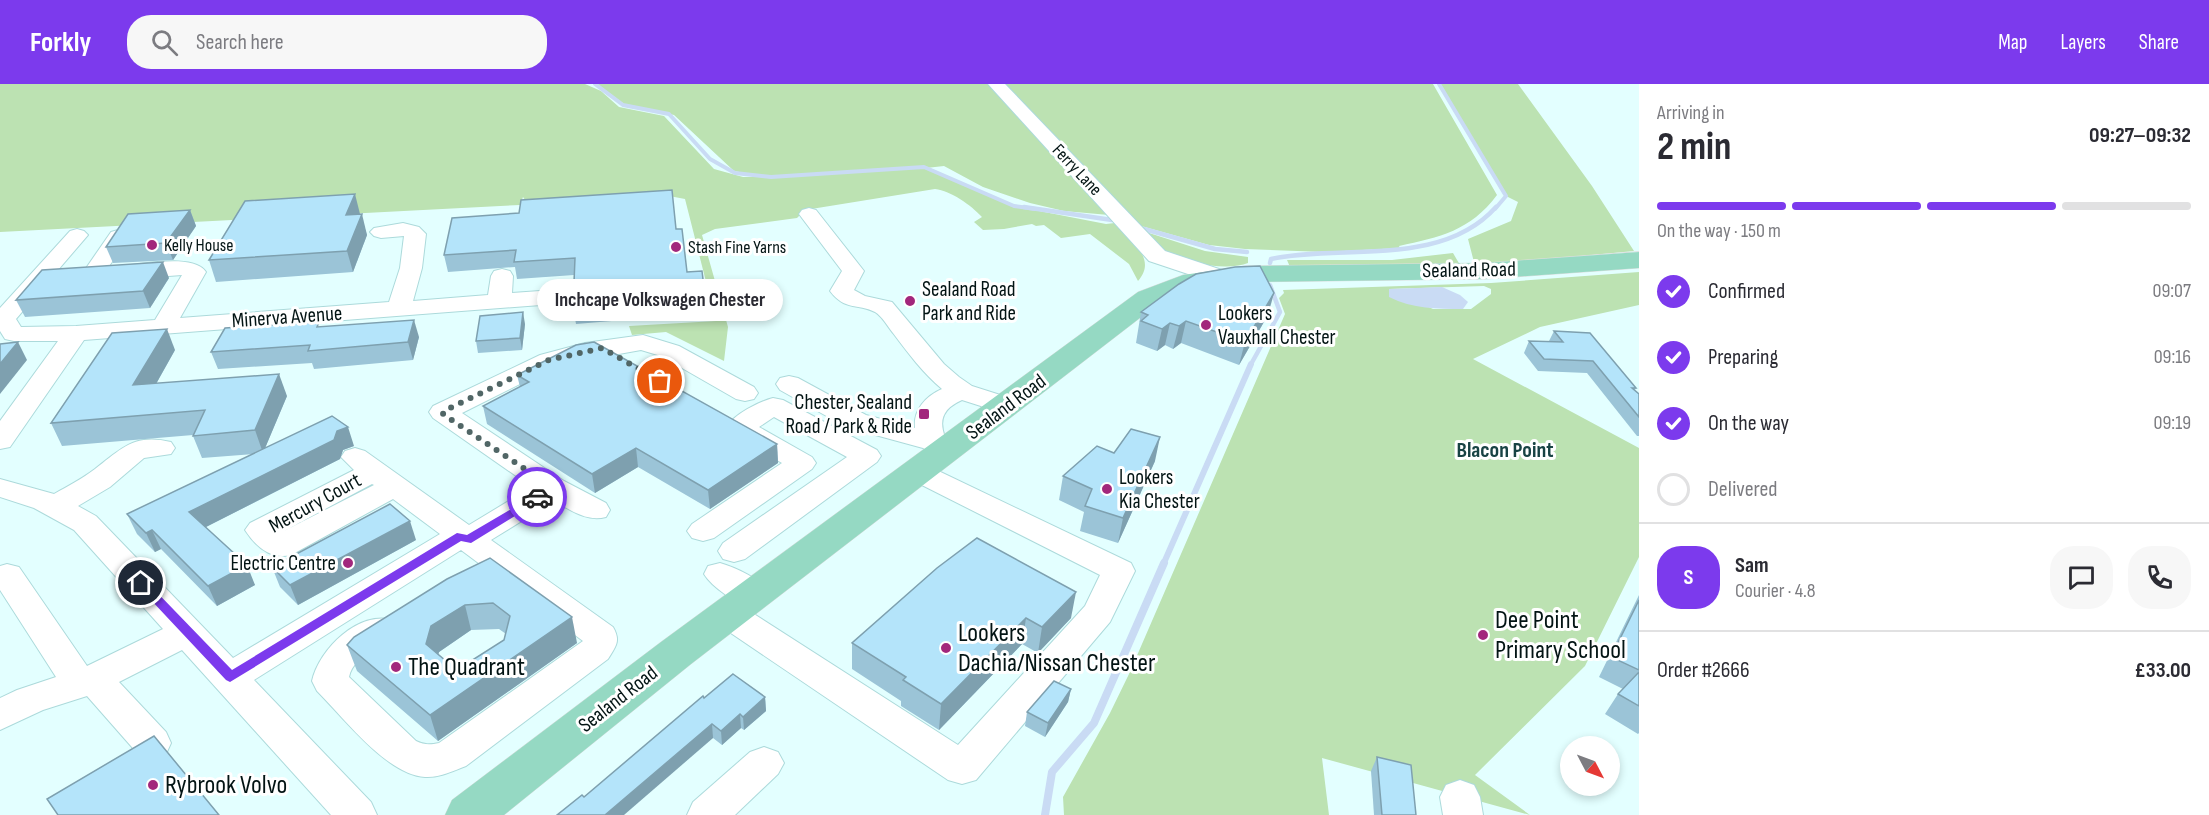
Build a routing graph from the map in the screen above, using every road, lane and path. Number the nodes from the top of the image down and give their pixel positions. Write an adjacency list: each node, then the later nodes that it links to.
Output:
1 (996, 84): 6 (street, Ferry Lane)
2 (809, 214): 23 (street)
3 (381, 232): 15 (street)
4 (77, 235): 11 (street, Minerva Avenue)
5 (118, 236): 8 (street)
6 (1156, 256): 10 (street, Ferry Lane); 12 (street)
7 (1639, 260): 10 (main road, Sealand Road)
8 (93, 274): 11 (street); 16 (street)
9 (502, 276): 14 (street)
10 (1220, 277): 12 (main road, Sealand Road)
11 (39, 278): 18 (street, Minerva Avenue)
12 (1158, 294): 25 (main road, Sealand Road)
13 (554, 297): 14 (street, Minerva Avenue)
14 (499, 301): 15 (street, Minerva Avenue)
15 (399, 309): 16 (street, Minerva Avenue)
16 (168, 320): 17 (street); 19 (street, Minerva Avenue)
17 (47, 321)
18 (5, 332): 19 (street, Minerva Avenue)
19 (76, 333): 26 (street)
20 (602, 348): 21 (street); 24 (street); 31 (street)
21 (640, 370)
22 (789, 384): 28 (street)
23 (963, 392): 25 (street); 28 (street)
24 (745, 393)
25 (1006, 406): 28 (main road, Sealand Road)
26 (0, 441)
27 (161, 448): 32 (street)
28 (933, 455): 37 (main road, Sealand Road); 37 (street)
29 (374, 471): 35 (street, Mercury Court)
30 (0, 488): 32 (street)
31 (553, 488): 33 (street); 35 (street)
32 (56, 505): 39 (street)
33 (595, 510)
34 (703, 531): 37 (street)
35 (464, 538): 38 (street, Mercury Court); 40 (street)
36 (7, 575): 41 (street)
37 (741, 605): 46 (main road, Sealand Road)
38 (405, 616)
39 (187, 632): 40 (street); 41 (street)
40 (230, 677): 45 (street)
41 (87, 682): 42 (street); 43 (street)
42 (0, 715)
43 (152, 743)
44 (764, 764): 47 (street)
45 (357, 815)
46 (469, 815)
47 (707, 815)

